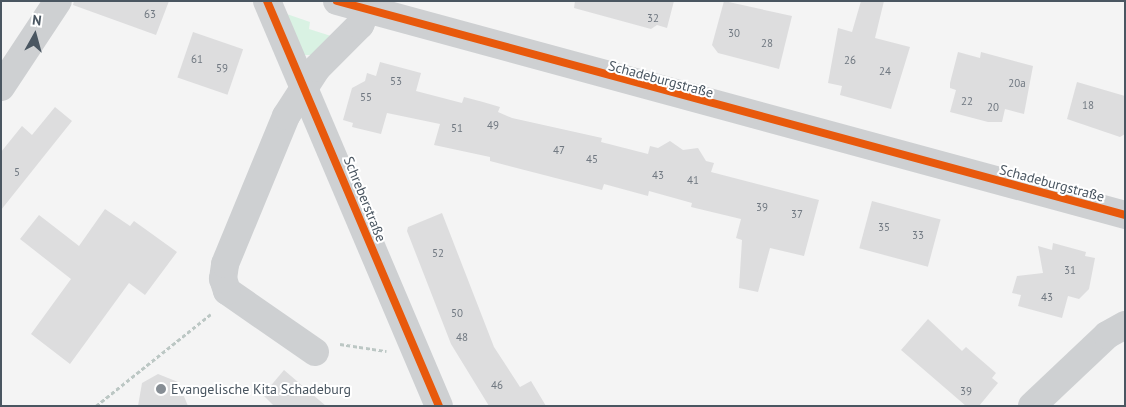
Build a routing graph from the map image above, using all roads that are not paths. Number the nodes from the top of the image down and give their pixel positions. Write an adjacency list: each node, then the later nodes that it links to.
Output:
1 (58, 1): 5 (street)
2 (267, 1): 6 (street, Schreberstraße)
3 (337, 1): 4 (street, Schadeburgstraße)
4 (369, 6): 6 (street); 7 (street, Schadeburgstraße)
5 (1, 87)
6 (306, 87): 9 (street); 10 (street, Schreberstraße)
7 (1125, 215)
8 (1125, 325): 11 (street)
9 (315, 352)
10 (440, 406)
11 (1032, 406)

